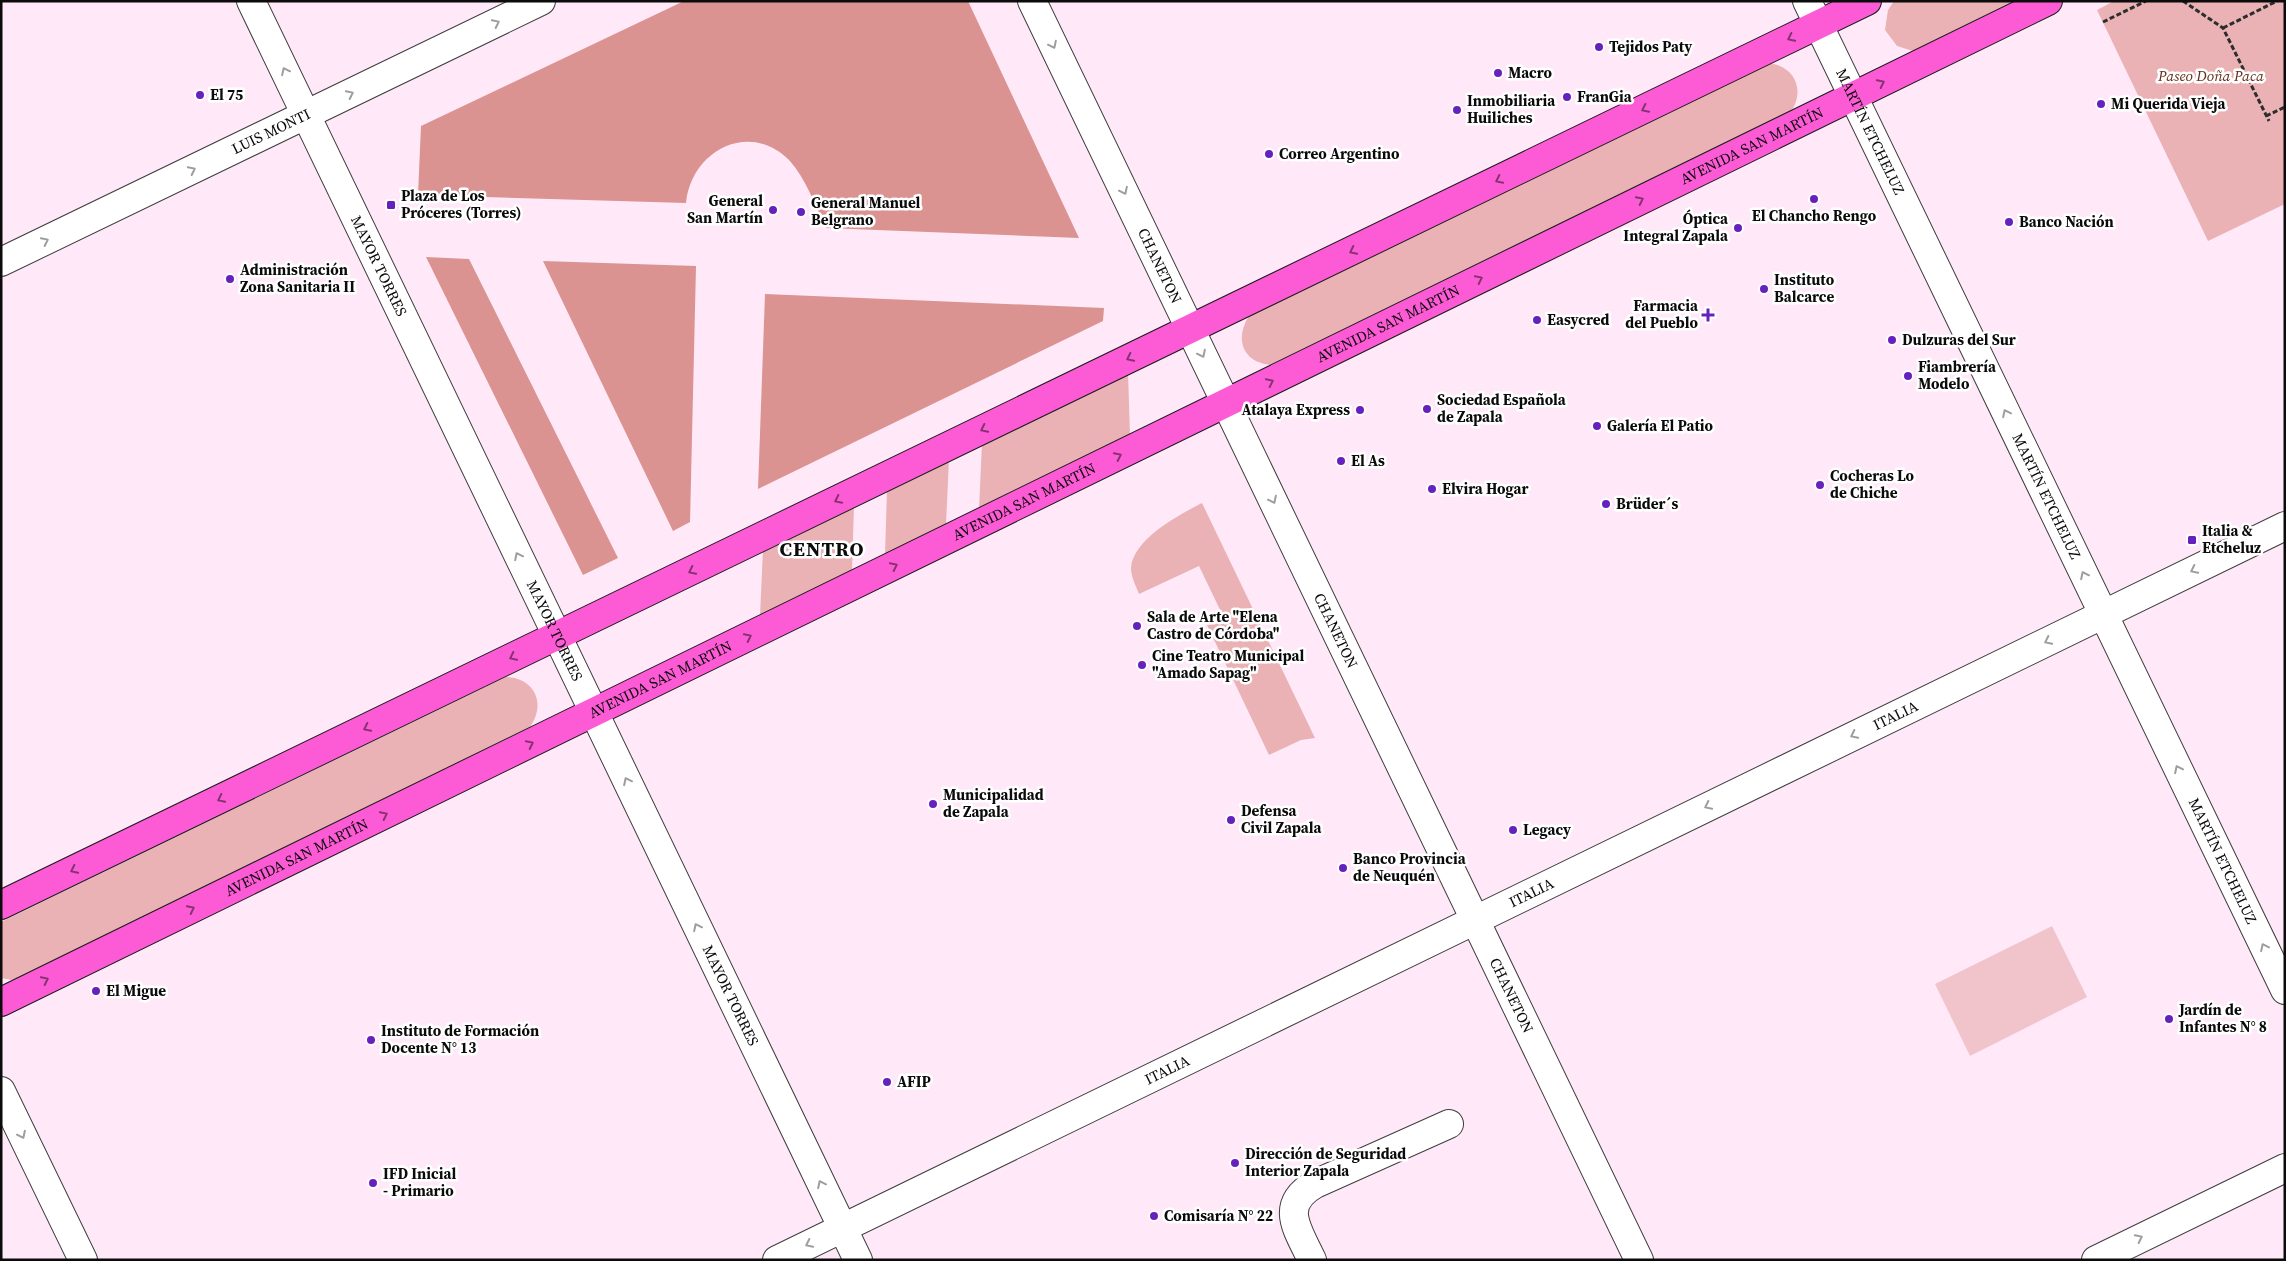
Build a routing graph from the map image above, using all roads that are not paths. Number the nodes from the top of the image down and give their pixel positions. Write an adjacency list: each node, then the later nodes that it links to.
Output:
1 (251, 1): 8 (street, MAYOR TORRES, one-way to 1)
2 (542, 1): 8 (street, LUIS MONTI, one-way to 2)
3 (1032, 1): 10 (street, CHANETON, one-way to 10)
4 (1867, 1): 6 (main road)
5 (2048, 1): 7 (main road, AVENIDA SAN MARTÍN, one-way to 5)
6 (1812, 13): 7 (street, MARTÍN ETCHELUZ); 10 (main road, one-way to 10)
7 (1853, 96): 11 (main road, AVENIDA SAN MARTÍN, one-way to 7); 13 (street, MARTÍN ETCHELUZ, one-way to 7)
8 (306, 115): 9 (street, LUIS MONTI, one-way to 8); 14 (street, MAYOR TORRES, one-way to 8)
9 (1, 262)
10 (1190, 329): 11 (street, CHANETON, one-way to 11); 14 (main road, one-way to 14)
11 (1226, 403): 15 (main road, AVENIDA SAN MARTÍN, one-way to 11); 17 (street, CHANETON, one-way to 17)
12 (2285, 526): 13 (street, ITALIA, one-way to 13)
13 (2103, 614): 17 (street, ITALIA, one-way to 17); 18 (street, MARTÍN ETCHELUZ, one-way to 13)
14 (557, 636): 15 (street, MAYOR TORRES); 16 (main road, one-way to 16)
15 (594, 712): 19 (main road, AVENIDA SAN MARTÍN, one-way to 15); 23 (street, MAYOR TORRES, one-way to 15)
16 (1, 905)
17 (1475, 920): 23 (street, ITALIA); 28 (street, CHANETON)
18 (2285, 990)
19 (1, 1002)
20 (1, 1091): 24 (street, one-way to 24)
21 (1449, 1124): 27 (street)
22 (2285, 1168): 29 (street, one-way to 22)
23 (842, 1228): 25 (street, ITALIA, one-way to 25); 26 (street, MAYOR TORRES)
24 (83, 1260)
25 (777, 1260)
26 (858, 1260)
27 (1312, 1260)
28 (1639, 1260)
29 (2096, 1260)

